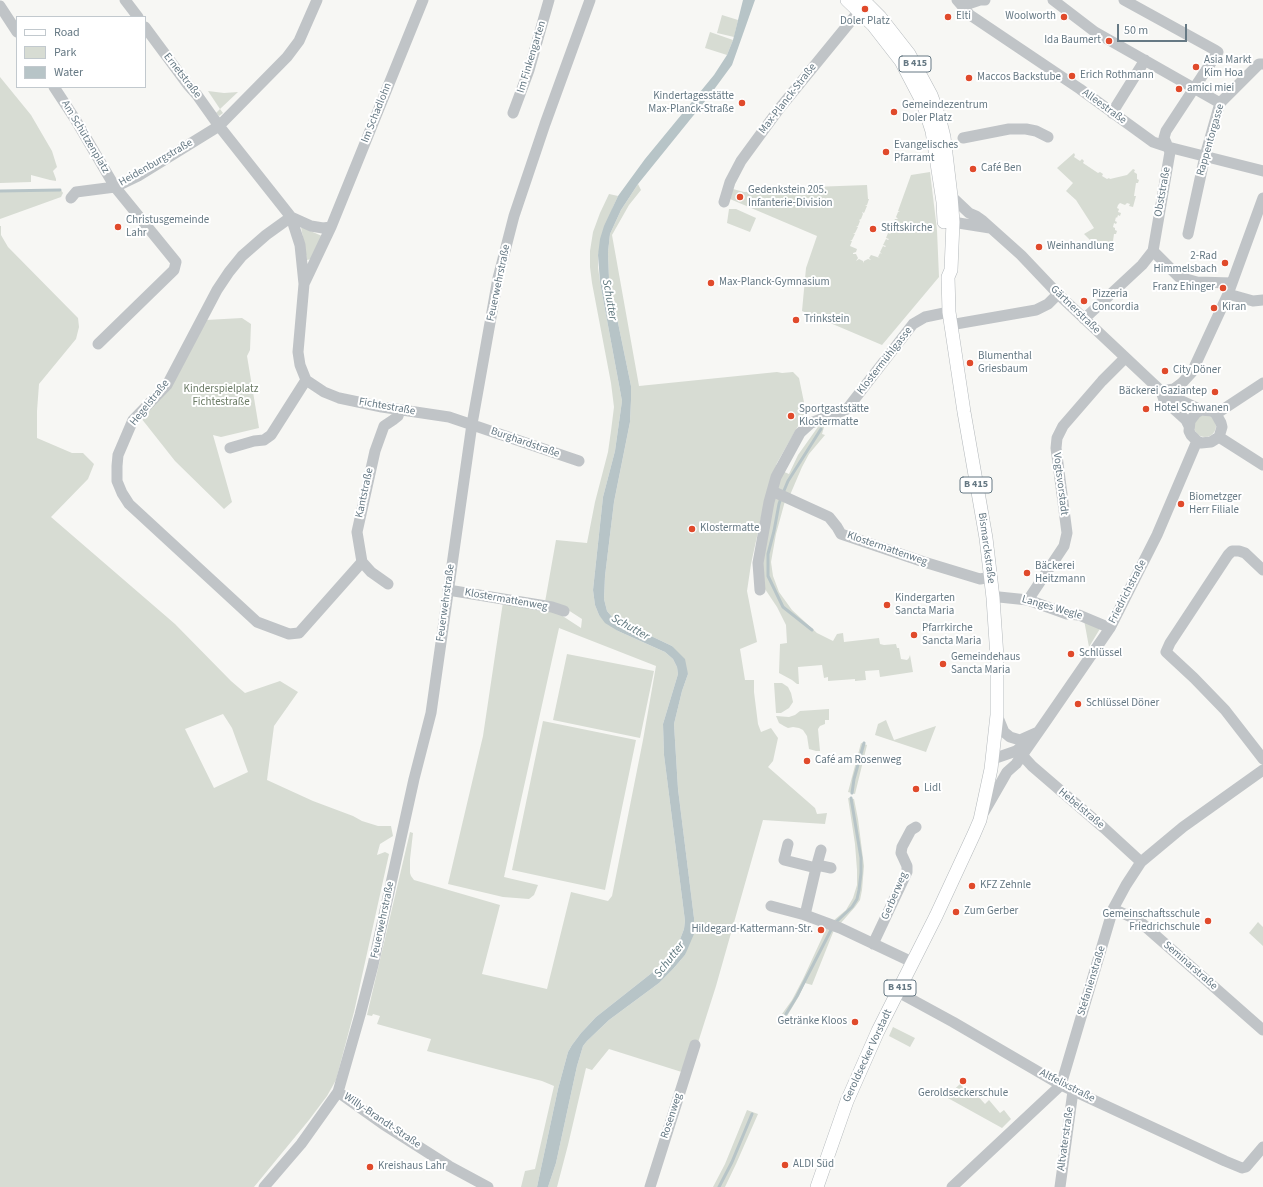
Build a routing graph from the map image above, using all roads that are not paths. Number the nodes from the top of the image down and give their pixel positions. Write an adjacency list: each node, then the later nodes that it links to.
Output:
1 (125, 0): 13 (street)
2 (317, 0): 23 (street, Heidenburgstraße)
3 (423, 0): 37 (street, Im Schadlohn)
4 (549, 0): 21 (street, Im Finkengarten)
5 (590, 0): 57 (street, Feuerwehrstraße)
6 (847, 0): 10 (main road, B 415)
7 (985, 0): 11 (street)
8 (1053, 0): 16 (street)
9 (1124, 0): 19 (street, Obststraße)
10 (864, 3): 31 (main road, B 415); 33 (street, Max-Planck-Straße); 36 (main road, B 415)
11 (960, 3): 22 (street, Alleestraße)
12 (0, 6): 15 (street)
13 (137, 16)
14 (146, 28): 23 (street, Ernetstraße)
15 (16, 30)
16 (1144, 60): 19 (street); 22 (street)
17 (1263, 64): 20 (street, Rappentorgasse)
18 (55, 88): 29 (street, Am Schützenplatz)
19 (1193, 88): 20 (street); 26 (street, Obststraße)
20 (1220, 103): 27 (street, Rappentorgasse)
21 (513, 113)
22 (1112, 113): 26 (street, Alleestraße)
23 (219, 126): 29 (street, Heidenburgstraße); 35 (street)
24 (1048, 137): 25 (street)
25 (963, 138)
26 (1168, 147): 27 (street, Alleestraße); 40 (street, Obststraße)
27 (1205, 156): 28 (street, Alleestraße); 39 (street, Rappentorgasse)
28 (1263, 171)
29 (115, 187): 30 (street); 48 (street, Heidenburgstraße)
30 (74, 195)
31 (951, 196): 34 (street, Gärtnerstraße); 36 (main road, B 415)
32 (1263, 198): 41 (street)
33 (724, 202)
34 (969, 213): 36 (street); 38 (street, Gärtnerstraße)
35 (291, 217): 37 (street); 42 (street); 66 (street, Hegelstraße)
36 (950, 220): 38 (street); 46 (main road, Bismarckstraße / B 415)
37 (332, 227): 42 (street)
38 (990, 228): 43 (street, Gärtnerstraße)
39 (1188, 234)
40 (1153, 251): 41 (street); 47 (street, Obststraße)
41 (1232, 283): 44 (street)
42 (304, 284): 50 (street)
43 (1058, 294): 46 (street, Klostermühlgasse); 47 (street, Gärtnerstraße)
44 (1228, 294): 45 (street); 52 (street)
45 (1263, 300)
46 (949, 319): 65 (street, Klostermühlgasse); 68 (main road, Bismarckstraße / B 415)
47 (1084, 319): 49 (street, Gärtnerstraße)
48 (98, 344)
49 (1125, 358): 52 (street, Gärtnerstraße); 73 (street, Vogtsvorstadt)
50 (306, 380): 53 (street, Fichtestraße); 62 (street)
51 (1263, 383): 56 (street)
52 (1161, 391): 55 (street, Gärtnerstraße); 59 (street, Gärtnerstraße)
53 (382, 407): 54 (street, Fichtestraße); 58 (street, Kantstraße)
54 (400, 410): 57 (street, Fichtestraße); 58 (street)
55 (1201, 410): 56 (street); 59 (street)
56 (1216, 414): 60 (street)
57 (472, 424): 63 (street, Burghardstraße); 70 (street, Feuerwehrstraße)
58 (384, 426): 66 (street, Kantstraße)
59 (1189, 426): 61 (street)
60 (1218, 436): 61 (street); 64 (street)
61 (1197, 441): 75 (street, Friedrichstraße)
62 (230, 448)
63 (579, 461)
64 (1263, 465)
65 (775, 492): 68 (street, Klostermattenweg); 71 (street)
66 (362, 562): 69 (street)
67 (1263, 570): 80 (street)
68 (991, 577): 72 (main road, Bismarckstraße / B 415)
69 (388, 584)
70 (448, 590): 74 (street, Klostermattenweg); 99 (street, Feuerwehrstraße)
71 (760, 590)
72 (993, 598): 73 (street, Langes Wegle); 76 (main road, Bismarckstraße / B 415)
73 (1028, 600): 75 (street, Langes Wegle)
74 (564, 611)
75 (1110, 628): 77 (street, Friedrichstraße)
76 (997, 715): 77 (street); 79 (main road, Bismarckstraße / B 415)
77 (1038, 732): 78 (street, Friedrichstraße); 79 (street, Friedrichstraße)
78 (1022, 755): 79 (street); 82 (street, Friedrichstraße); 86 (street, Hebelstraße)
79 (993, 759): 82 (main road, Bismarckstraße / B 415)
80 (1263, 759)
81 (1263, 770): 86 (street, Stefanienstraße)
82 (980, 820): 93 (main road, Geroldsecker Vorstadt / B 415)
83 (916, 827): 92 (street, Gerberweg)
84 (788, 844): 87 (street)
85 (821, 850): 87 (street)
86 (1141, 862): 90 (street, Stefanienstraße)
87 (817, 867): 88 (street); 91 (street)
88 (831, 868)
89 (771, 906): 91 (street)
90 (1113, 909): 95 (street, Seminarstraße); 97 (street, Stefanienstraße)
91 (805, 915): 92 (street)
92 (873, 944): 93 (street)
93 (912, 962): 94 (main road, Geroldsecker Vorstadt / B 415)
94 (898, 992): 97 (street, Altfelixstraße); 104 (main road, Geroldsecker Vorstadt / B 415)
95 (1263, 1030)
96 (695, 1045): 103 (street, Rosenweg)
97 (1061, 1085): 98 (street, Altfelixstraße); 105 (street)
98 (1073, 1091): 100 (street, Altfelixstraße); 106 (street, Altvaterstraße)
99 (338, 1092): 101 (street, Willy-Brandt-Straße); 102 (street, Feuerwehrstraße)
100 (1263, 1147)
101 (482, 1186)
102 (264, 1187)
103 (650, 1187)
104 (817, 1187)
105 (952, 1187)
106 (1060, 1187)

